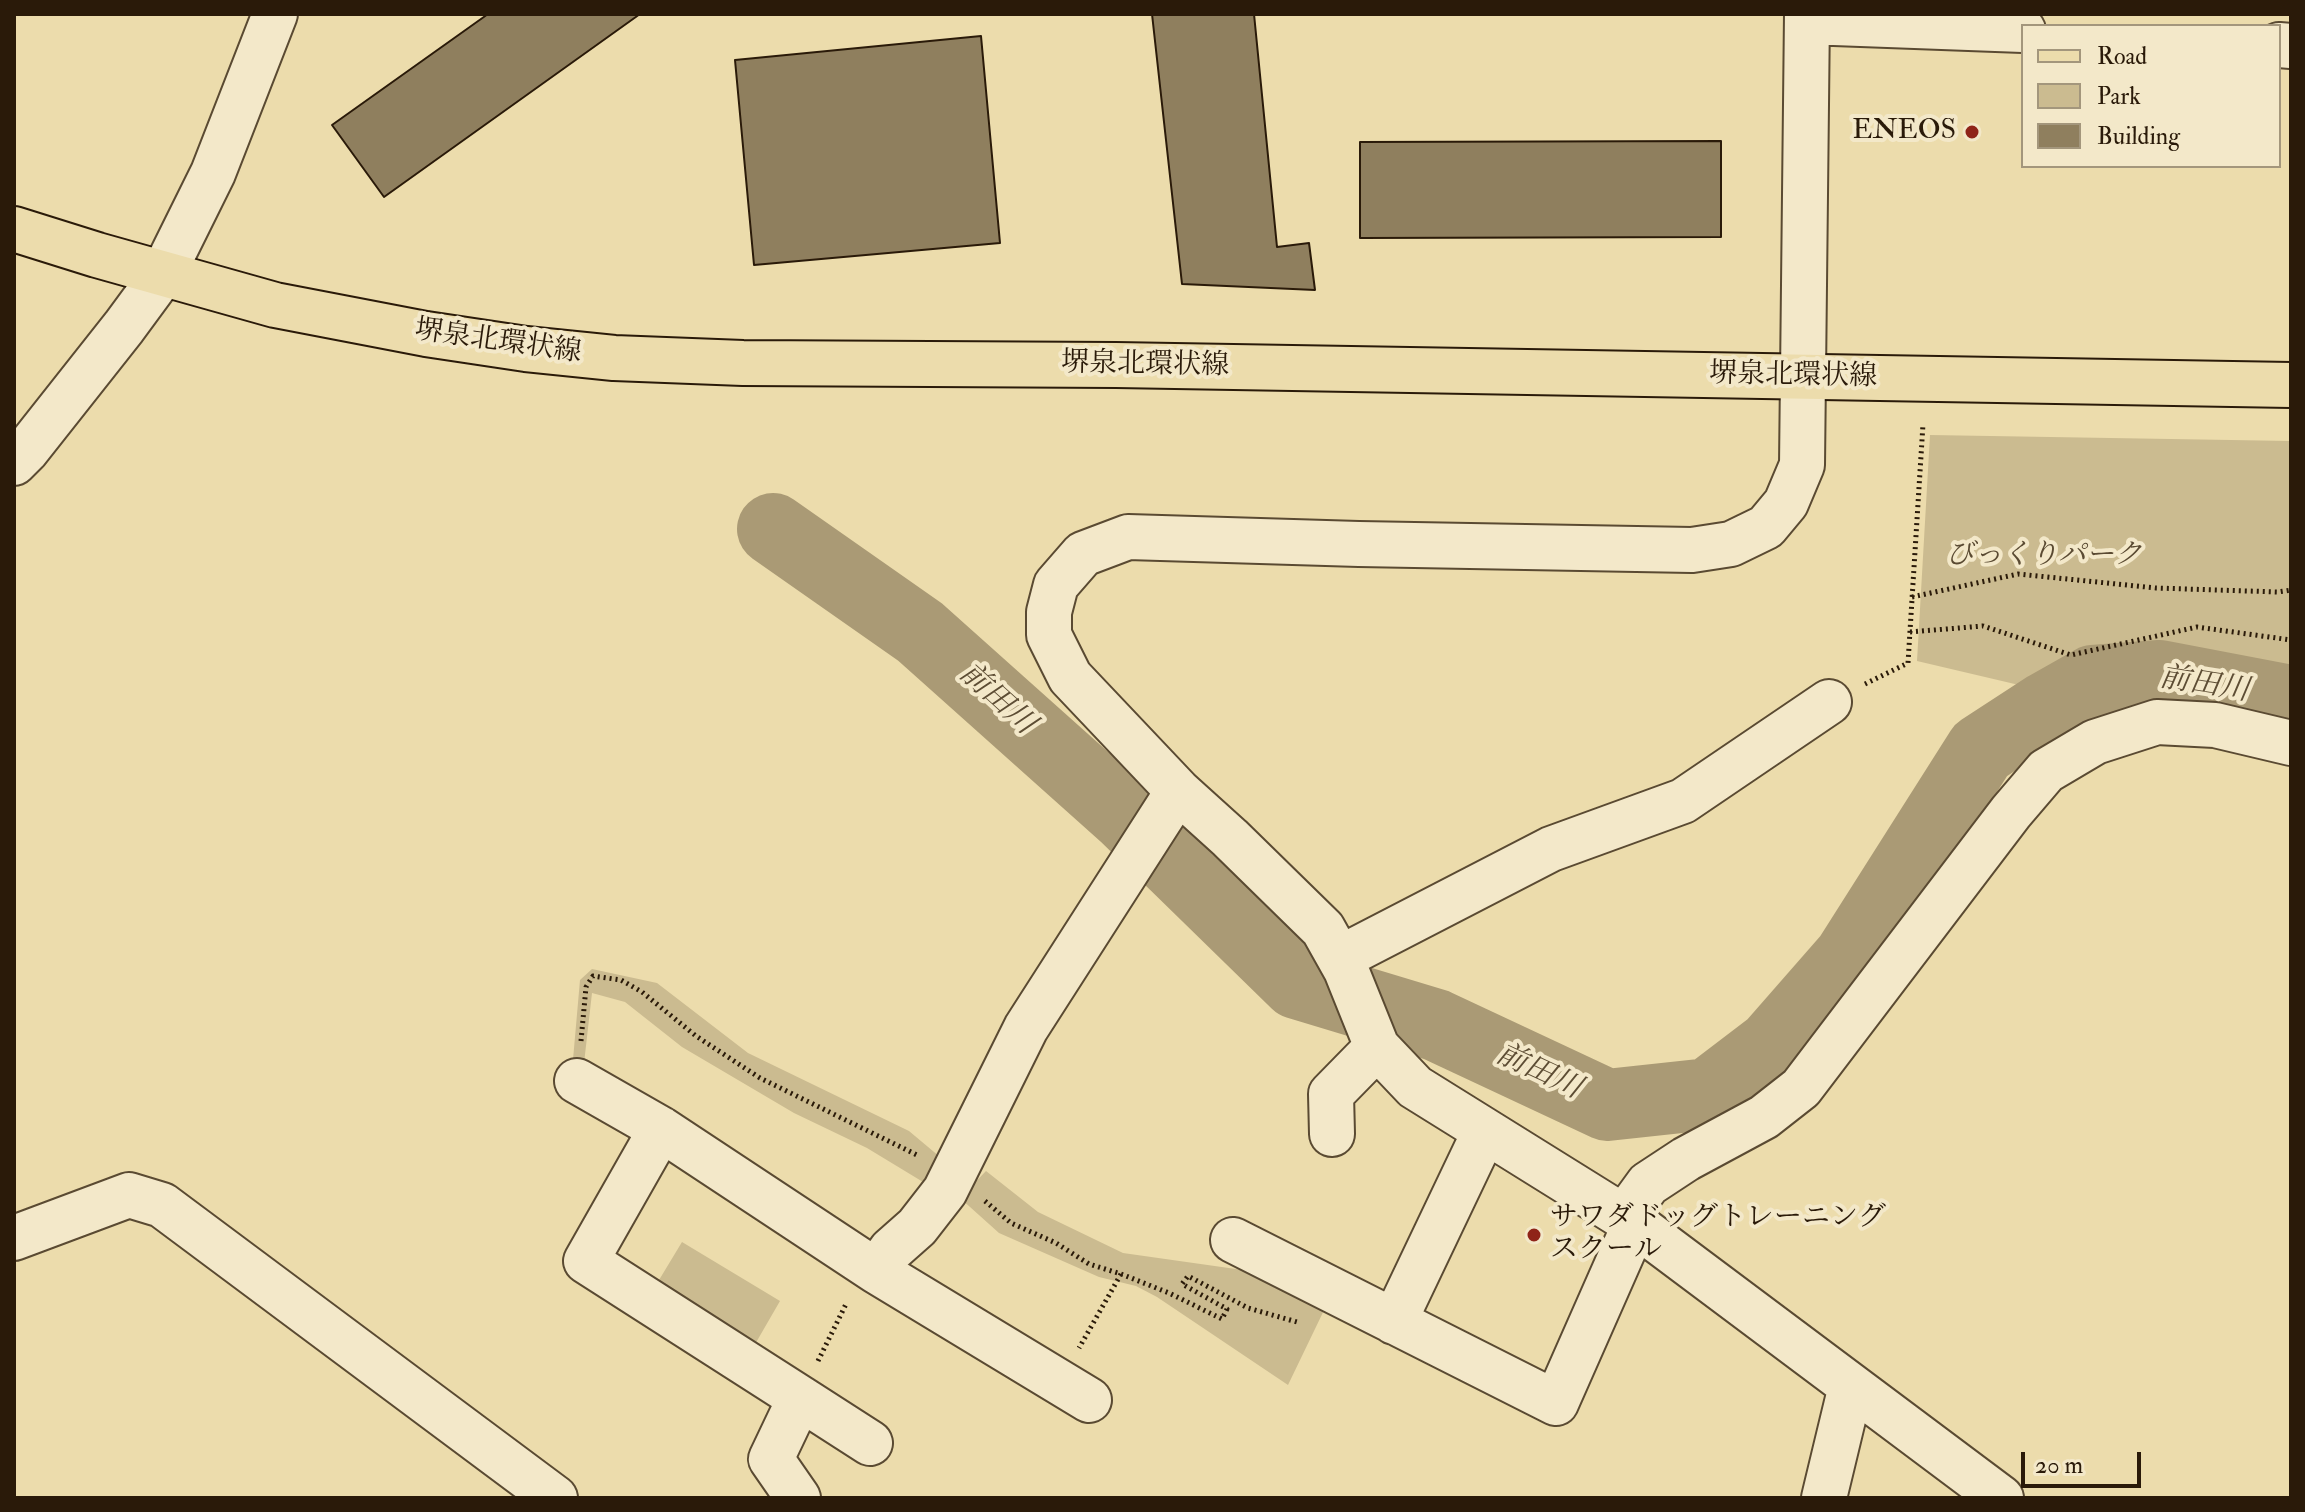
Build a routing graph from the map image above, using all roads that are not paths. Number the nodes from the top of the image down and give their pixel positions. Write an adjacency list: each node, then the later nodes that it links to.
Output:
1 (275, 14): 5 (street)
2 (1807, 18): 3 (street); 6 (street)
3 (2006, 24)
4 (14, 229): 5 (main road, 堺泉北環状線)
5 (163, 274): 6 (main road, 堺泉北環状線); 8 (street)
6 (1804, 376): 7 (main road, 堺泉北環状線); 11 (street)
7 (2291, 385)
8 (14, 463)
9 (1829, 702): 12 (street)
10 (2291, 743): 18 (street)
11 (1178, 791): 12 (street); 21 (street)
12 (1343, 964): 13 (street)
13 (1374, 1040): 16 (street); 17 (street)
14 (577, 1081): 15 (street)
15 (661, 1129): 21 (street); 25 (street)
16 (1485, 1131): 18 (street); 22 (street)
17 (1332, 1134)
18 (1630, 1220): 22 (street); 23 (street)
19 (14, 1238): 27 (street)
20 (1233, 1240): 22 (street)
21 (871, 1268): 24 (street)
22 (1394, 1322)
23 (1851, 1386): 29 (street); 30 (street)
24 (1074, 1392)
25 (800, 1398): 26 (street); 28 (street)
26 (870, 1443)
27 (555, 1498)
28 (798, 1498)
29 (1824, 1498)
30 (2001, 1498)

